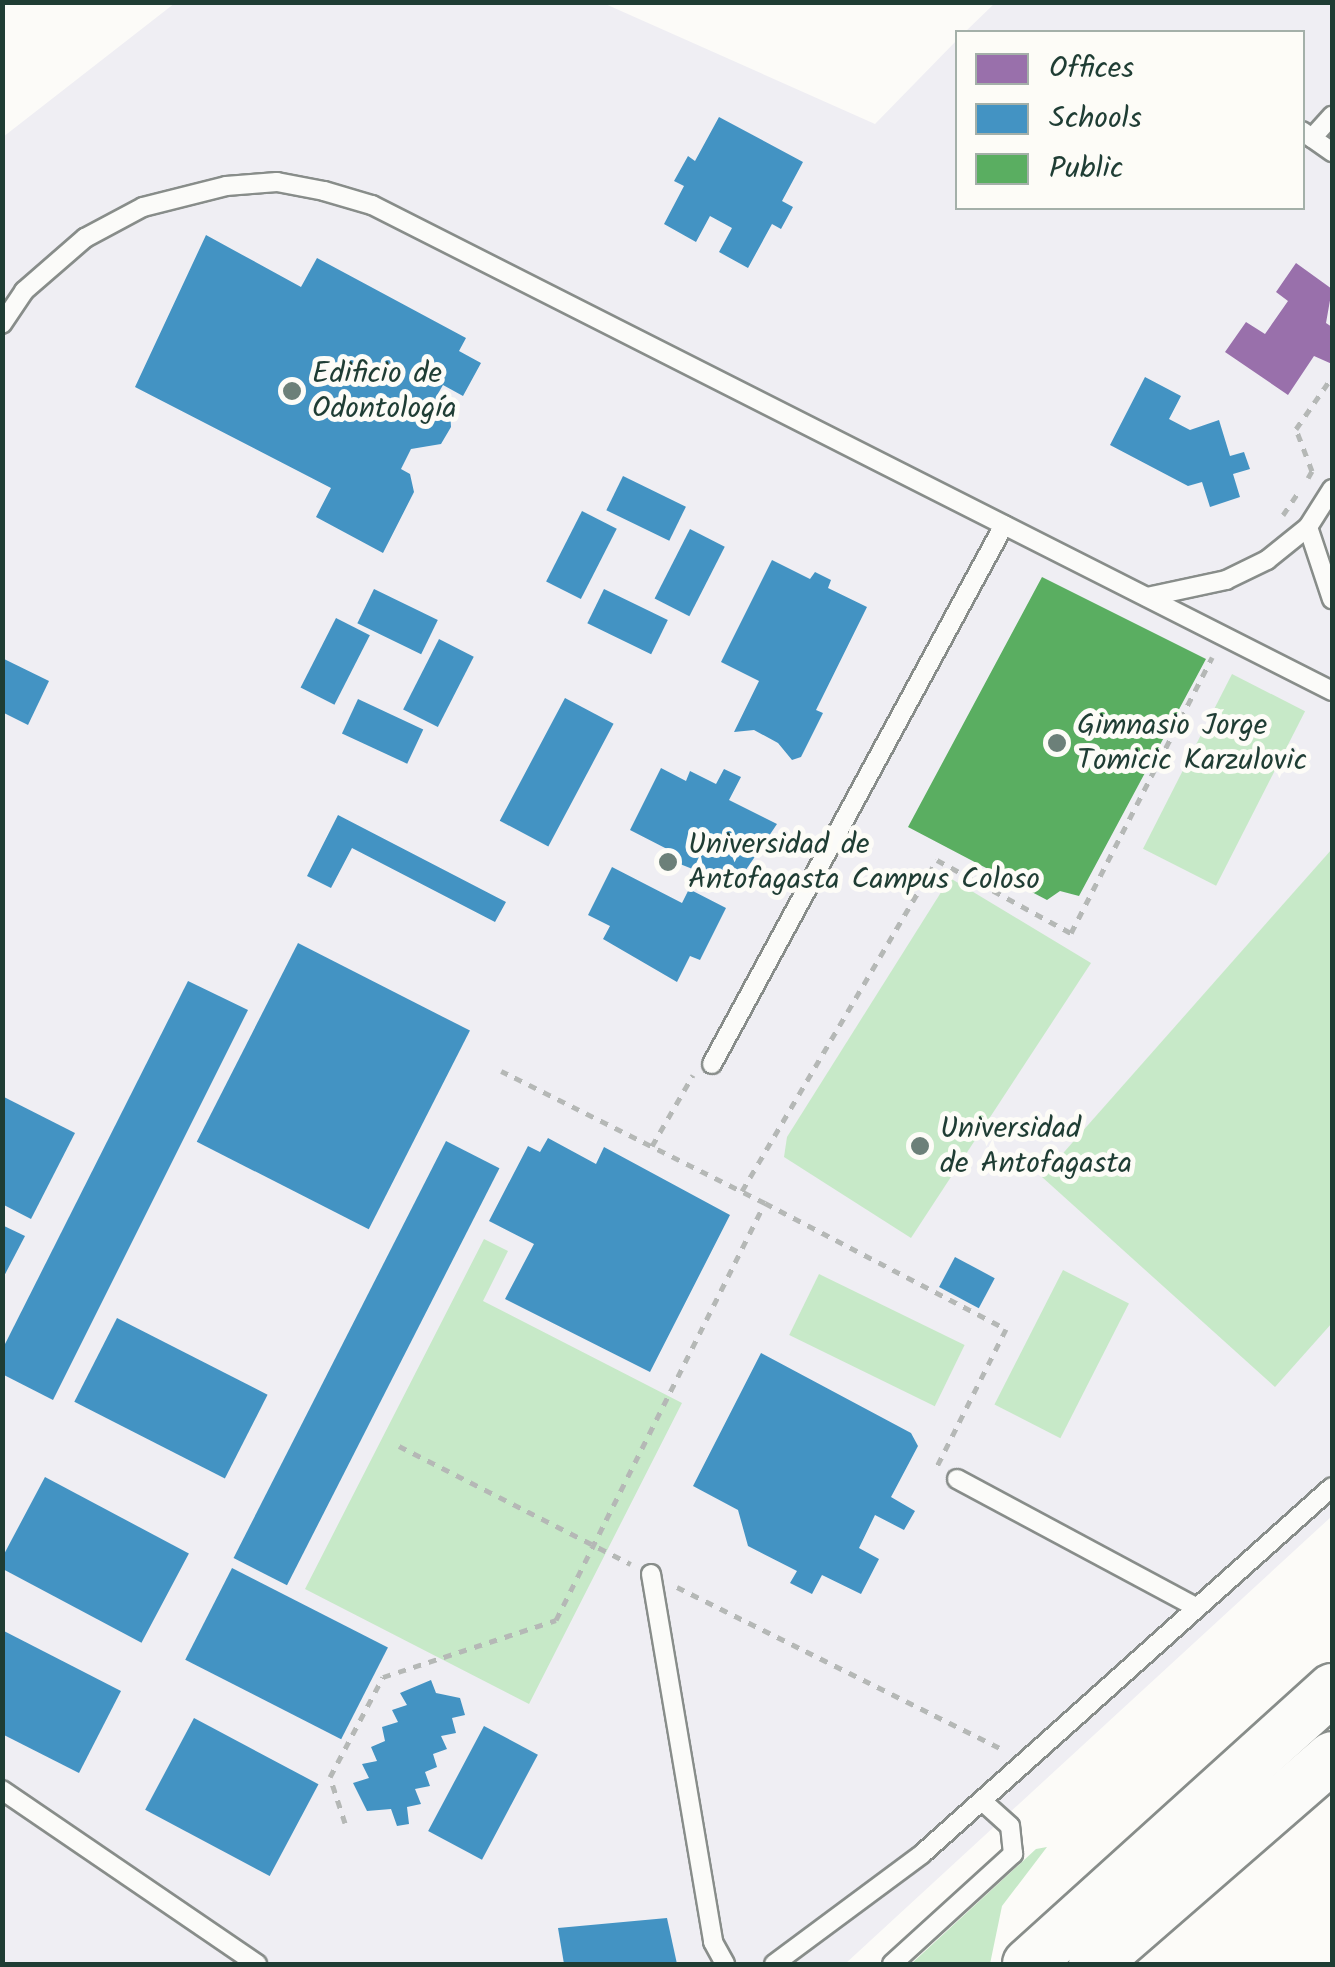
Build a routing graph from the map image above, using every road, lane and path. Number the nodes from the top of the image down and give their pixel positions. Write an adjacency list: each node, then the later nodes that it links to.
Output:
1 (1332, 116): 2 (lane)
2 (1307, 134): 3 (lane)
3 (1332, 152)
4 (2, 324): 8 (lane)
5 (1332, 377): 7 (path)
6 (1332, 489): 9 (lane)
7 (1279, 522)
8 (1004, 525): 10 (lane); 14 (lane)
9 (1308, 527): 10 (lane); 11 (lane)
10 (1147, 597): 12 (lane)
11 (1332, 598)
12 (1223, 637): 13 (lane); 17 (path)
13 (1332, 692)
14 (706, 1063): 16 (path)
15 (501, 1072): 16 (path)
16 (652, 1146): 17 (path)
17 (742, 1191): 18 (path)
18 (764, 1203): 20 (path); 22 (path)
19 (399, 1446): 22 (path)
20 (957, 1479): 24 (lane)
21 (1332, 1487): 24 (lane)
22 (596, 1546): 23 (path); 30 (path)
23 (651, 1574): 27 (path); 32 (lane)
24 (1196, 1608): 27 (lane)
25 (1332, 1688): 35 (main road)
26 (1332, 1757): 36 (main road)
27 (1028, 1762): 29 (lane)
28 (2, 1790): 31 (lane)
29 (982, 1800): 33 (lane); 34 (lane)
30 (344, 1823)
31 (257, 1964)
32 (725, 1964)
33 (774, 1964)
34 (892, 1964)
35 (1028, 1964)
36 (1094, 1964)

